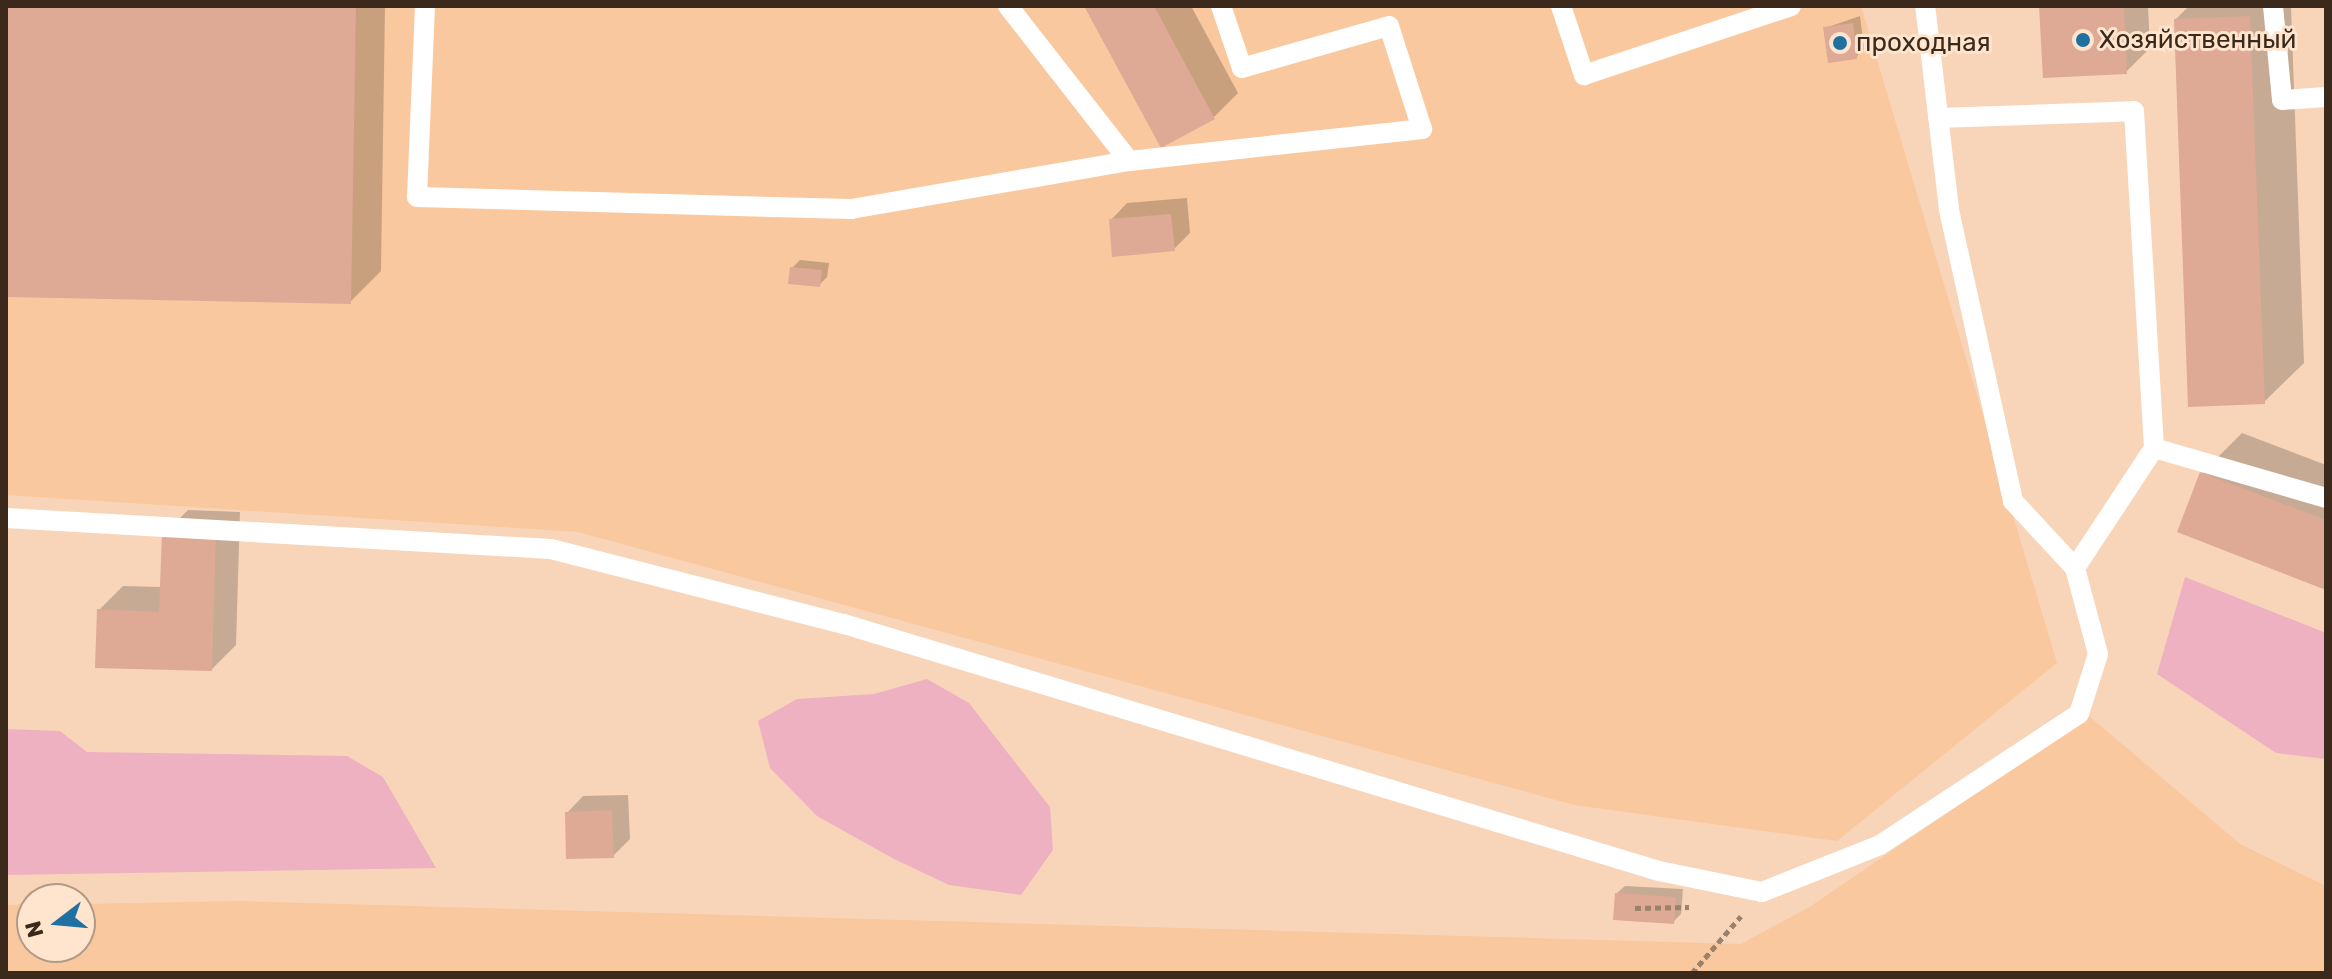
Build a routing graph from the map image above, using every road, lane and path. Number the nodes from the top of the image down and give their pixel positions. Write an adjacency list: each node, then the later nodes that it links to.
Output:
1 (425, 6): 10 (lane)
2 (1008, 6): 10 (lane)
3 (1221, 6): 10 (lane)
4 (1561, 6): 5 (lane)
5 (1791, 6)
6 (1925, 6): 9 (lane)
7 (2273, 6): 8 (lane)
8 (2326, 97)
9 (1938, 118): 11 (lane); 14 (lane)
10 (1129, 161)
11 (2154, 448): 12 (lane); 14 (lane)
12 (2326, 498)
13 (6, 518): 15 (lane)
14 (2075, 568): 15 (lane)
15 (1762, 892): 18 (path)
16 (1703, 904): 17 (path)
17 (1635, 908)
18 (1692, 973)

